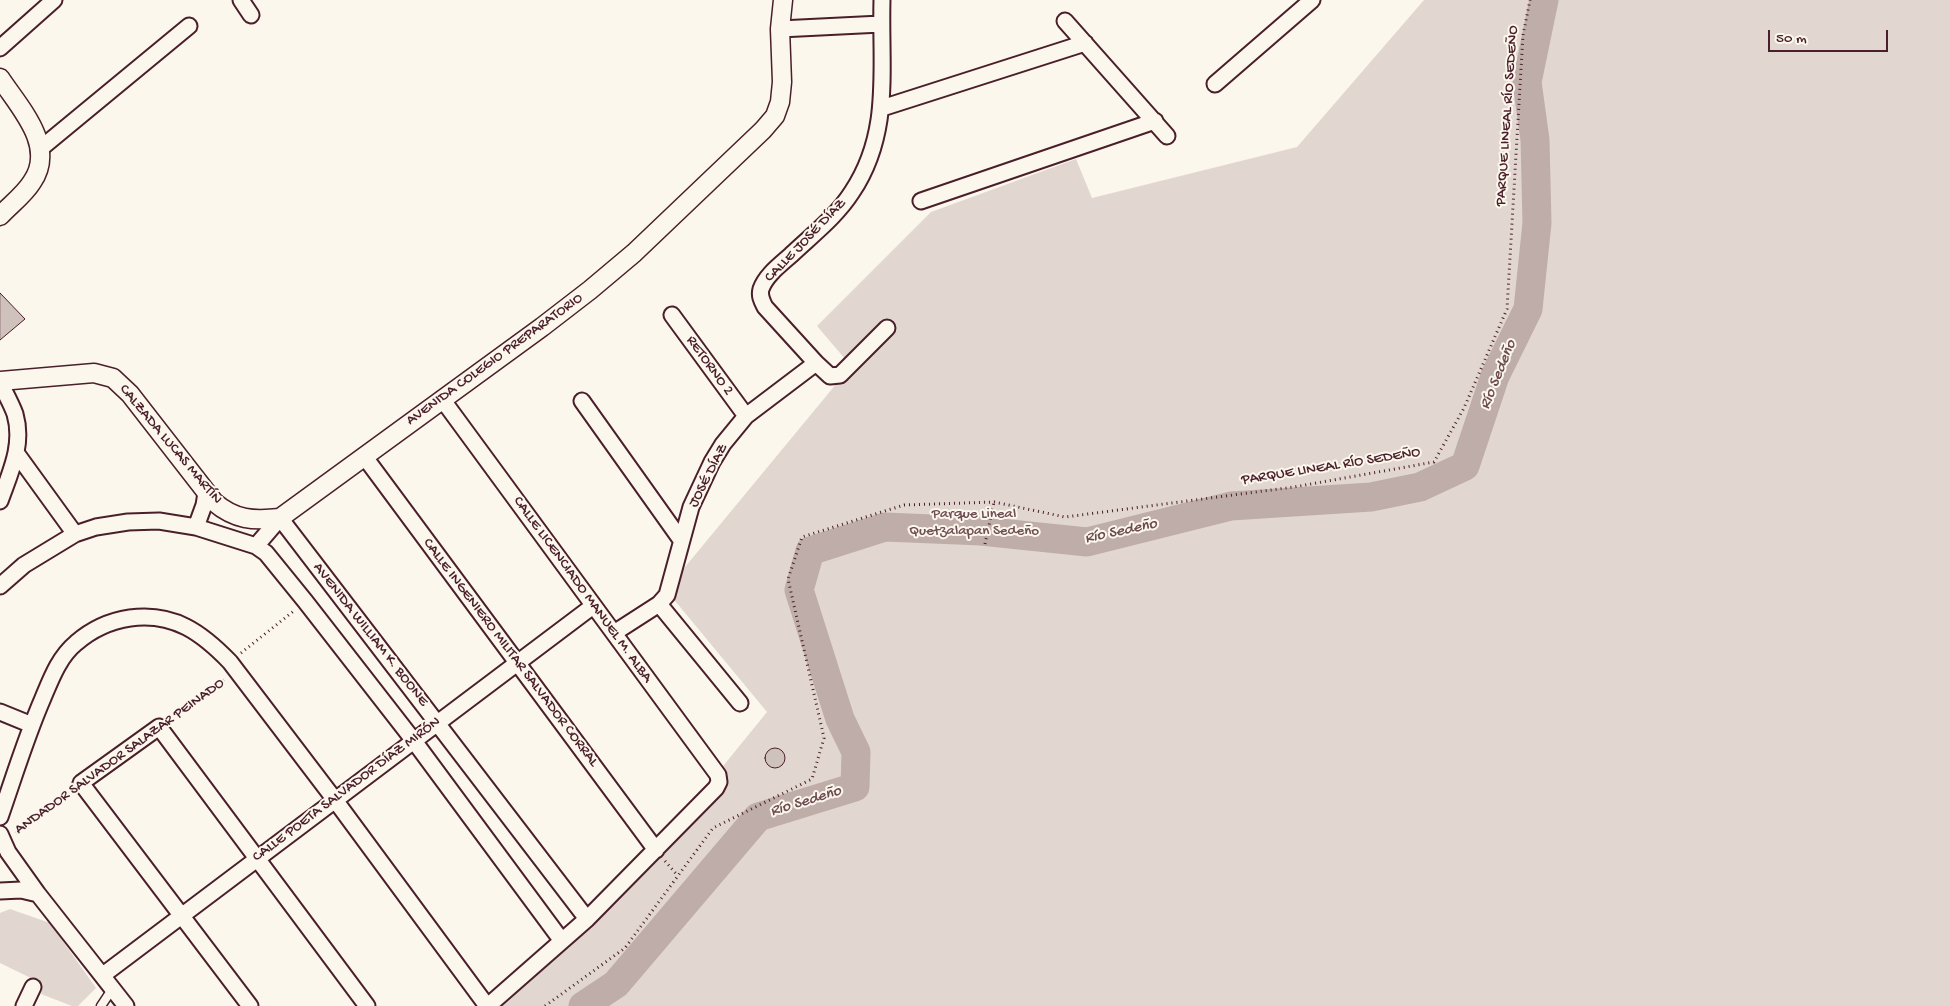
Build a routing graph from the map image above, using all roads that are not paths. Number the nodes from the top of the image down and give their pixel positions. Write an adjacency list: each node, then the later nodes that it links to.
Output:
1 (54, 0): 12 (street)
2 (241, 0): 6 (street)
3 (783, 0): 10 (street, AVENIDA COLEGIO PREPARATORIO)
4 (882, 0): 8 (street, CALLE JOSÉ DÍAZ)
5 (1312, 0): 14 (street)
6 (251, 14)
7 (1065, 21): 11 (street)
8 (881, 24): 10 (street); 15 (street, CALLE JOSÉ DÍAZ)
9 (189, 26): 18 (street)
10 (780, 29): 25 (street, AVENIDA COLEGIO PREPARATORIO)
11 (1085, 43): 15 (street); 16 (street)
12 (0, 48)
13 (0, 78): 18 (street)
14 (1215, 84)
15 (882, 108): 23 (street, CALLE JOSÉ DÍAZ)
16 (1155, 121): 17 (street); 19 (street)
17 (1167, 136)
18 (40, 150): 20 (street)
19 (921, 201)
20 (0, 216)
21 (672, 315): 27 (street, RETORNO 2)
22 (887, 328): 23 (street)
23 (816, 363): 27 (street, JOSÉ DÍAZ)
24 (0, 382): 28 (street); 30 (street, CALZADA LUCAS MARTÍN)
25 (442, 399): 29 (street, AVENIDA COLEGIO PREPARATORIO); 39 (street, CALLE LICENCIADO MANUEL M. ALBA)
26 (582, 401): 35 (street)
27 (746, 416): 35 (street, JOSÉ DÍAZ)
28 (17, 454): 31 (street); 34 (street)
29 (364, 456): 32 (street, AVENIDA COLEGIO PREPARATORIO); 41 (street, CALLE INGENIERO MILITAR SALVADOR CORRAL)
30 (206, 493): 32 (street, CALZADA LUCAS MARTÍN); 33 (street)
31 (0, 501)
32 (280, 518): 36 (street, AVENIDA COLEGIO PREPARATORIO); 44 (street, AVENIDA WILLIAM K. BOONE)
33 (196, 527): 34 (street); 36 (street)
34 (75, 534): 37 (street)
35 (681, 540): 38 (street, JOSÉ DÍAZ)
36 (256, 546): 46 (street, AVENIDA WILLIAM K. BOONE)
37 (0, 586)
38 (659, 604): 40 (street, JOSÉ DÍAZ); 42 (street)
39 (593, 606): 40 (street, CALLE LICENCIADO MANUEL M. ALBA); 41 (street, CALLE POETA SALVADOR DÍAZ MIRÓN)
40 (614, 633): 50 (street, CALLE LICENCIADO MANUEL M. ALBA)
41 (517, 663): 44 (street, CALLE POETA SALVADOR DÍAZ MIRÓN); 50 (street, CALLE INGENIERO MILITAR SALVADOR CORRAL)
42 (740, 703)
43 (0, 712): 45 (street)
44 (437, 723): 46 (street, CALLE POETA SALVADOR DÍAZ MIRÓN); 55 (street, AVENIDA WILLIAM K. BOONE)
45 (32, 725): 47 (street); 48 (street)
46 (414, 741): 47 (street, CALLE POETA SALVADOR DÍAZ MIRÓN); 56 (street, AVENIDA WILLIAM K. BOONE)
47 (335, 800): 51 (street, CALLE POETA SALVADOR DÍAZ MIRÓN); 65 (street)
48 (0, 817)
49 (2, 838): 53 (street)
50 (656, 850): 55 (street)
51 (257, 858): 54 (street, CALLE POETA SALVADOR DÍAZ MIRÓN); 54 (street, ANDADOR SALVADOR SALAZAR PEINADO); 64 (street)
52 (0, 891): 53 (street)
53 (38, 894): 57 (street)
54 (182, 915): 57 (street, CALLE POETA SALVADOR DÍAZ MIRÓN); 63 (street)
55 (587, 919): 56 (street)
56 (562, 941): 65 (street)
57 (103, 975): 59 (street)
58 (33, 986): 60 (street)
59 (113, 988): 61 (lane); 62 (street)
60 (24, 1006)
61 (101, 1006)
62 (126, 1006)
63 (250, 1006)
64 (366, 1006)
65 (488, 1006)

